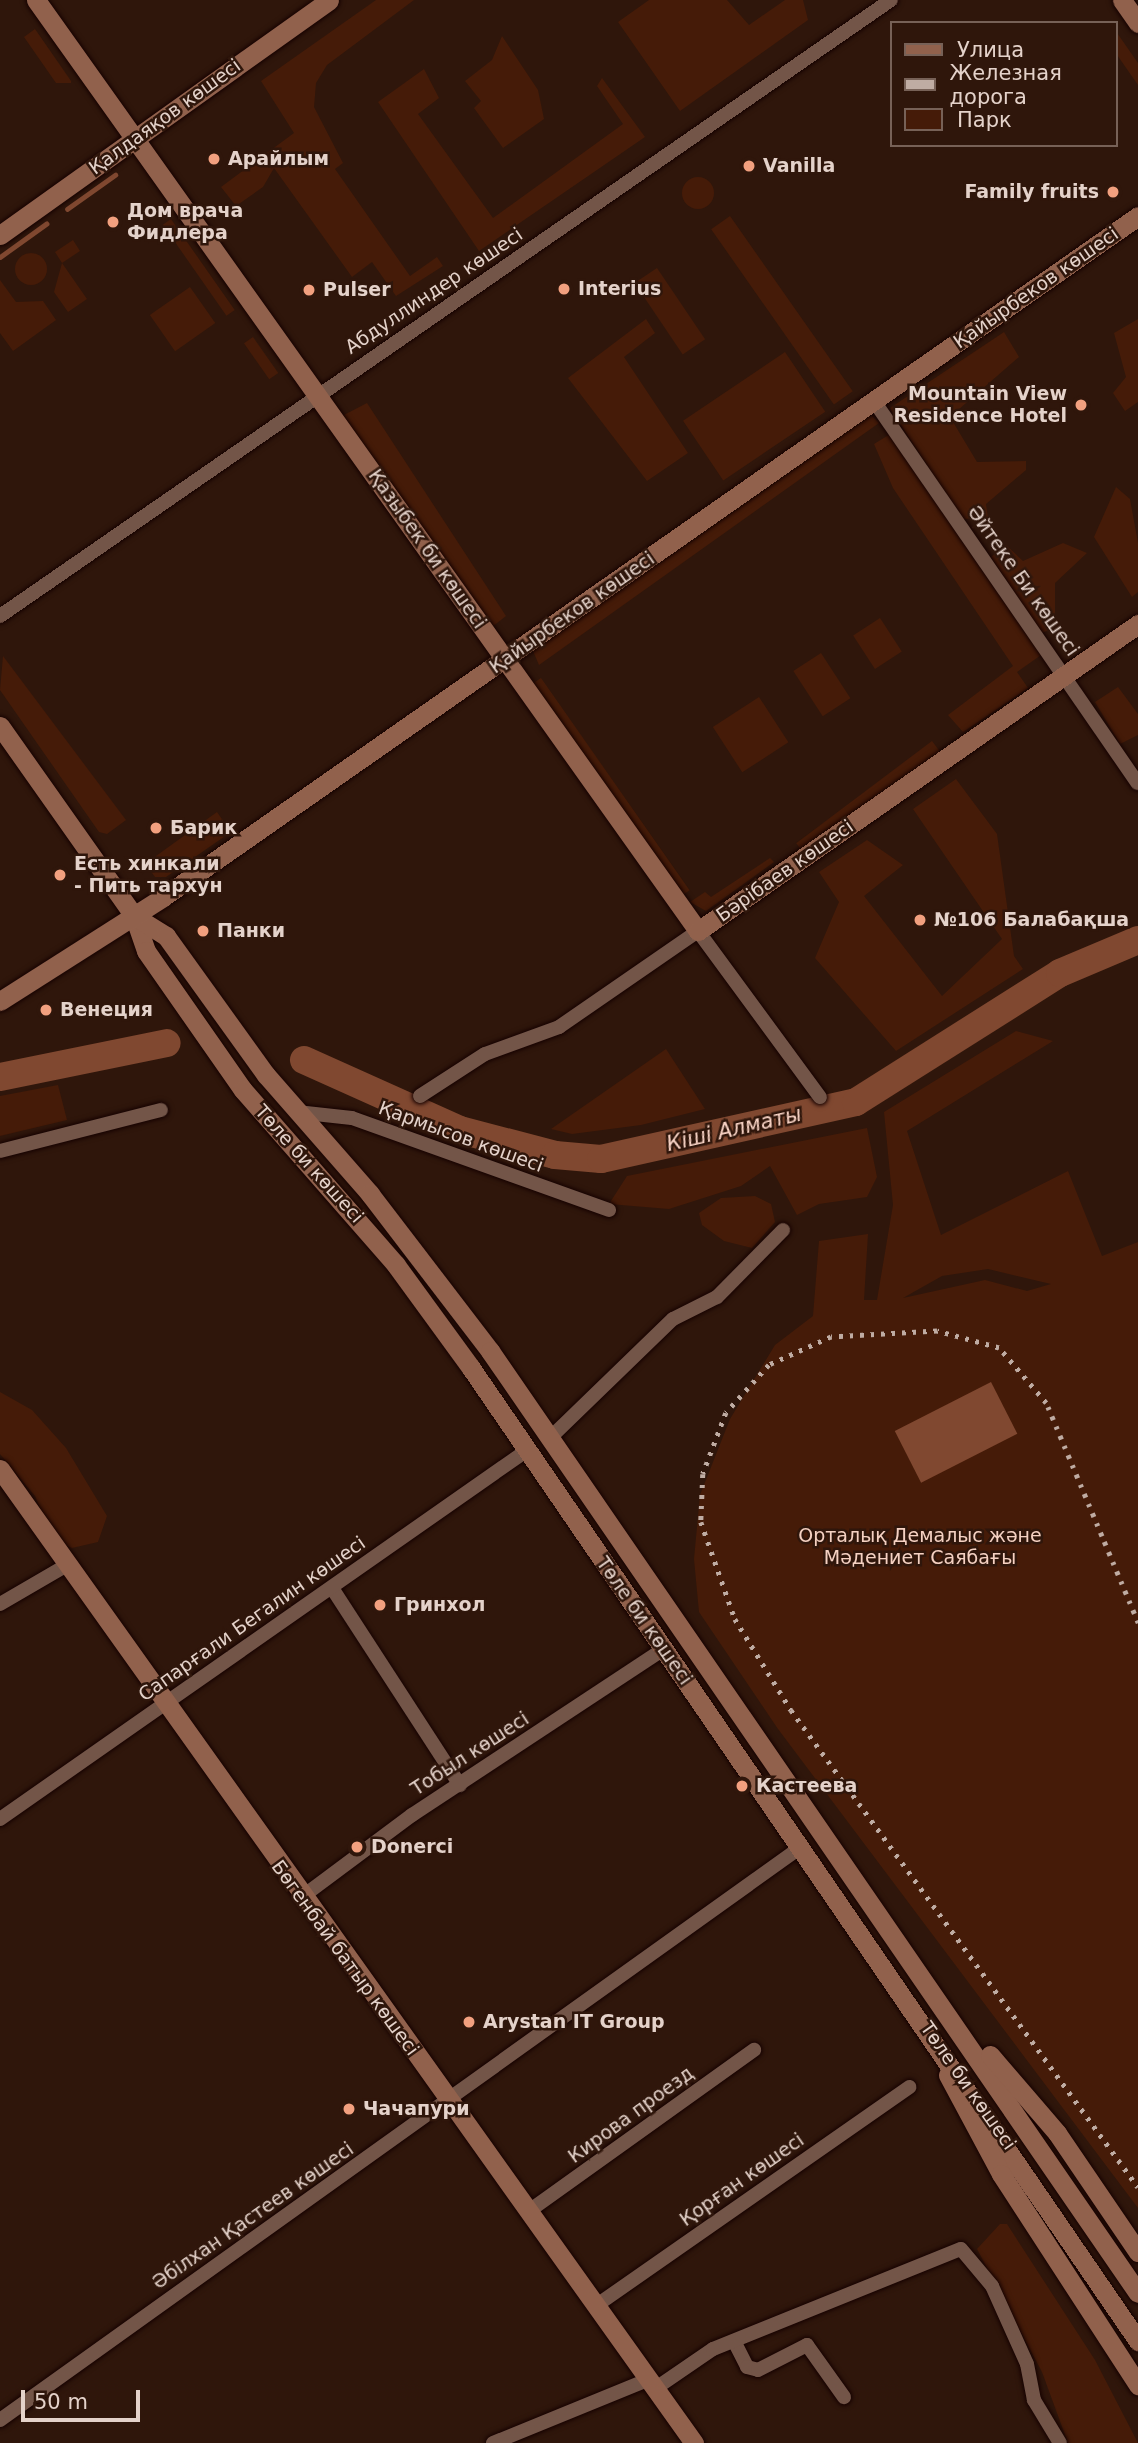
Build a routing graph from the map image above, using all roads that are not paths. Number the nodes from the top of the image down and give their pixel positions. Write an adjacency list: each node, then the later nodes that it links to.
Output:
1 (36, 0): 6 (main road, Қазыбек би көшесі)
2 (330, 0): 6 (main road, Қалдаяқов көшесі)
3 (891, 0): 9 (street, Абдуллиндер көшесі)
4 (1122, 0): 5 (main road)
5 (1138, 23)
6 (134, 138): 8 (main road, Қалдаяқов көшесі); 9 (main road, Қазыбек би көшесі)
7 (1138, 216): 10 (main road, Қайырбеков көшесі)
8 (0, 235)
9 (317, 395): 11 (street, Абдуллиндер көшесі); 13 (main road, Қазыбек би көшесі)
10 (874, 401): 13 (main road, Қайырбеков көшесі); 14 (street, Әйтеке Би көшесі)
11 (0, 616)
12 (1138, 624): 14 (main road, Бәрібаев көшесі)
13 (506, 661): 17 (main road, Қайырбеков көшесі); 18 (main road, Қазыбек би көшесі)
14 (1065, 675): 16 (street, Әйтеке Би көшесі); 18 (main road, Бәрібаев көшесі)
15 (0, 726): 17 (main road, Төле би көшесі)
16 (1138, 783)
17 (134, 916): 19 (main road, Қайырбеков көшесі); 23 (main road, Төле би көшесі); 28 (main road, Төле би көшесі)
18 (698, 931): 20 (street, Бәрібаев көшесі); 21 (street, Қазыбек би көшесі)
19 (0, 1000)
20 (420, 1096)
21 (820, 1097)
22 (160, 1110): 24 (street)
23 (297, 1112): 25 (street, Қармысов көшесі); 27 (main road, Төле би көшесі)
24 (0, 1151)
25 (609, 1210)
26 (783, 1230): 27 (street)
27 (550, 1438): 39 (main road, Төле би көшесі)
28 (526, 1451): 31 (street, Сапарғали Бегалин көшесі); 33 (main road, Төле би көшесі)
29 (0, 1469): 30 (main road, Бөгенбай батыр көшесі)
30 (67, 1565): 32 (street); 34 (main road, Бөгенбай батыр көшесі)
31 (332, 1588): 34 (street, Сапарғали Бегалин көшесі); 35 (street)
32 (0, 1604)
33 (664, 1649): 35 (street, Тобыл көшесі); 37 (main road, Төле би көшесі)
34 (164, 1704): 36 (street, Сапарғали Бегалин көшесі); 38 (main road, Бөгенбай батыр көшесі)
35 (460, 1785): 38 (street, Тобыл көшесі)
36 (0, 1819)
37 (801, 1847): 40 (main road, Төле би көшесі); 43 (street, Әбілхан Қастеев көшесі)
38 (302, 1897): 43 (main road, Бөгенбай батыр көшесі)
39 (942, 2004): 45 (main road); 46 (main road, Төле би көшесі)
40 (922, 2020): 49 (main road, Төле би көшесі); 51 (main road)
41 (754, 2050): 44 (street, Кирова проезд)
42 (909, 2087): 47 (street, Қорған көшесі)
43 (448, 2102): 44 (main road, Бөгенбай батыр көшесі); 53 (street, Әбілхан Қастеев көшесі)
44 (529, 2211): 47 (main road, Бөгенбай батыр көшесі)
45 (1138, 2252)
46 (1138, 2293)
47 (597, 2305): 50 (main road, Бөгенбай батыр көшесі)
48 (734, 2341): 50 (street); 52 (street); 56 (street)
49 (1138, 2341)
50 (653, 2384): 54 (street); 55 (main road, Бөгенбай батыр көшесі)
51 (1138, 2385)
52 (844, 2397)
53 (0, 2420)
54 (493, 2443)
55 (694, 2443)
56 (1060, 2443)

